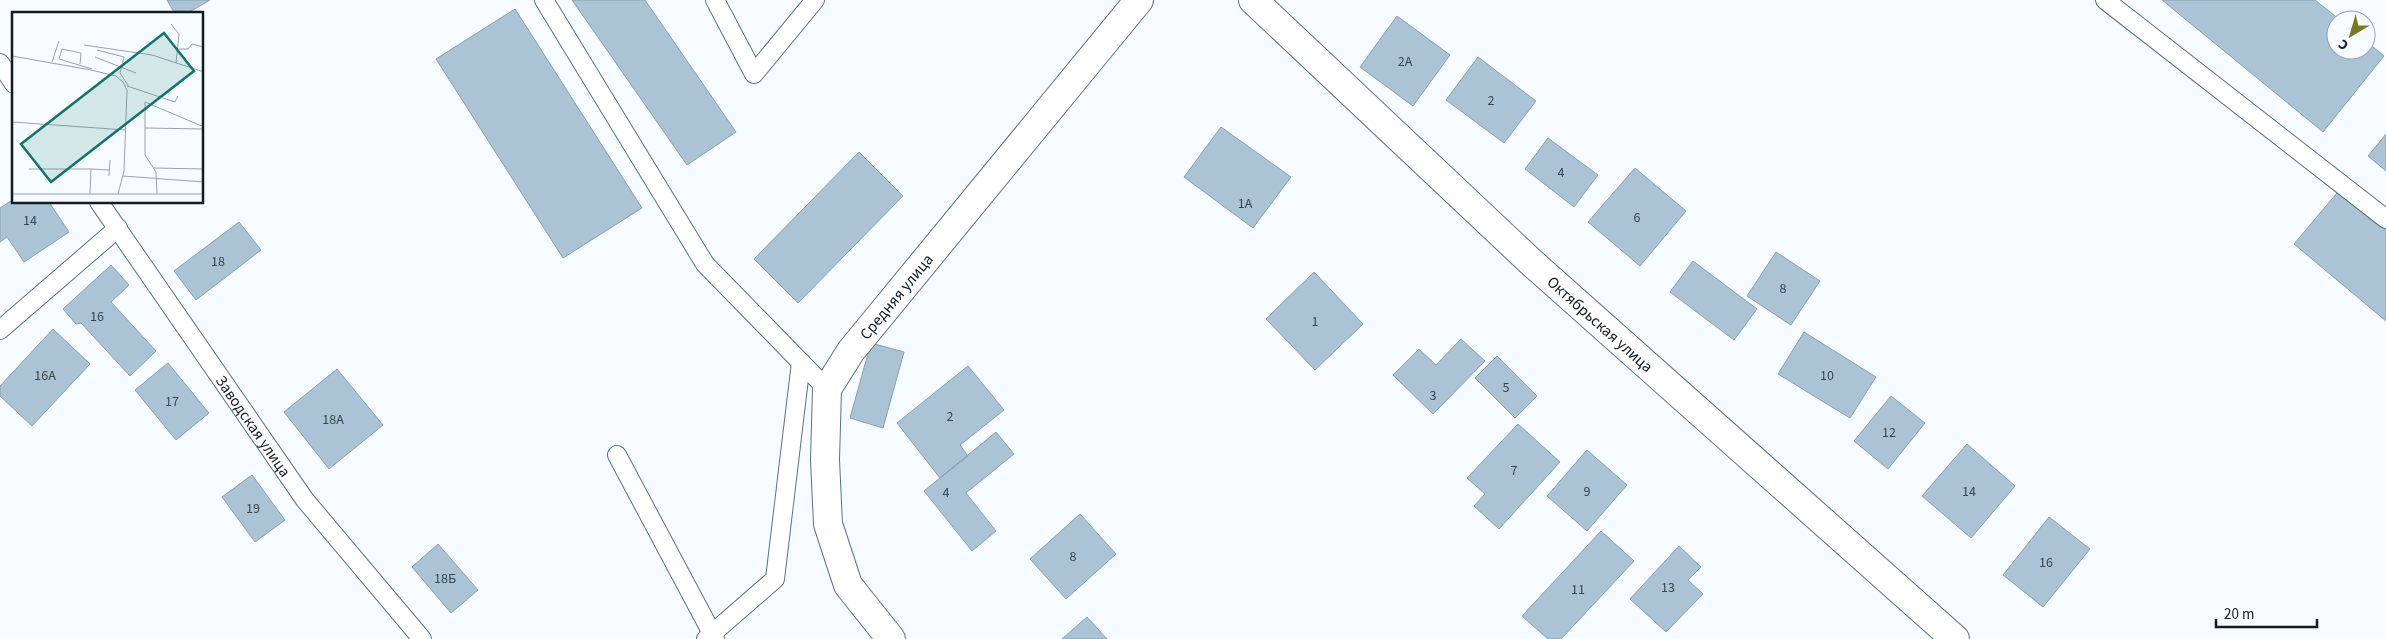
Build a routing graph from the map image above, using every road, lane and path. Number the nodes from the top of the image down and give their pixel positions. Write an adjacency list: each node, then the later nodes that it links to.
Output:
1 (544, 0): 13 (lane)
2 (715, 0): 3 (lane)
3 (815, 0)
4 (1139, 0): 14 (street, Средняя улица)
5 (1253, 0): 19 (street, Октябрьская улица)
6 (2105, 0): 10 (lane)
7 (0, 63): 8 (lane)
8 (12, 81)
9 (100, 204): 11 (lane, Заводская улица)
10 (2386, 219)
11 (118, 228): 12 (lane); 17 (lane, Заводская улица)
12 (0, 330)
13 (801, 362): 14 (lane); 16 (lane)
14 (827, 388): 18 (street)
15 (617, 455): 16 (lane)
16 (711, 637)
17 (422, 639)
18 (890, 639)
19 (1955, 639)

